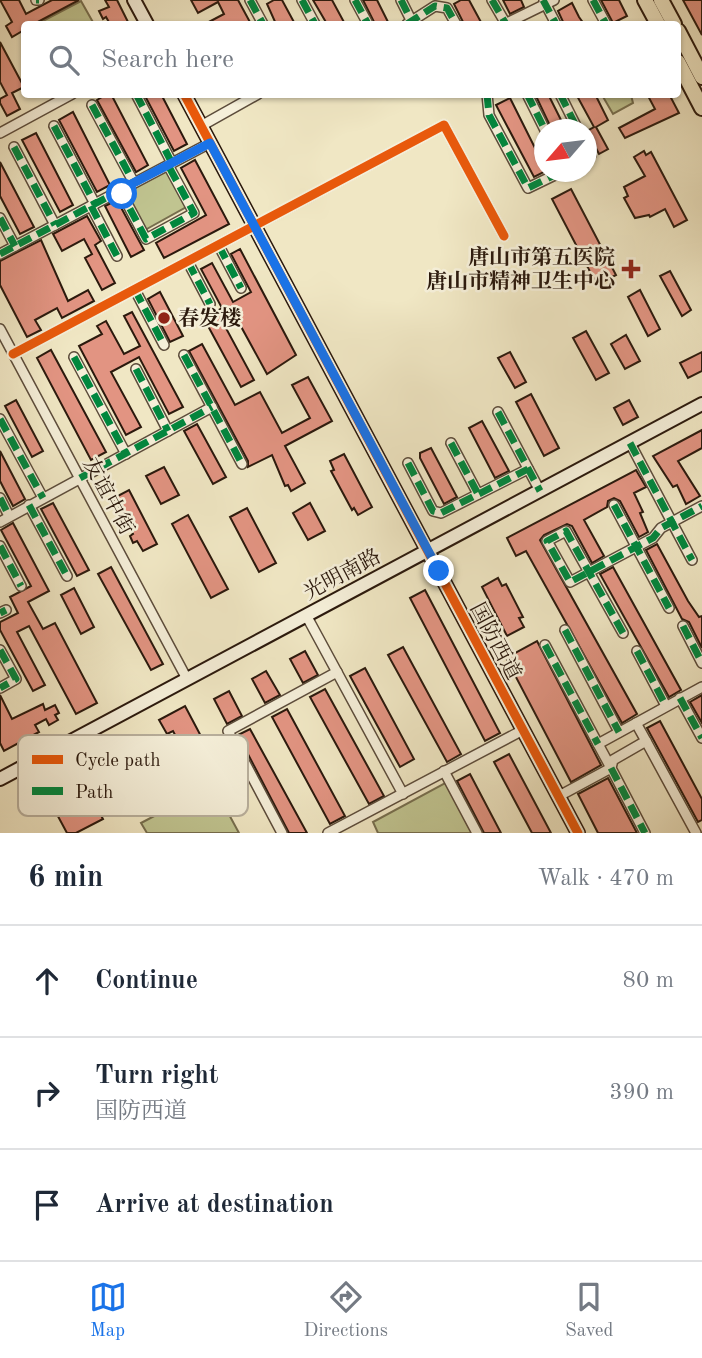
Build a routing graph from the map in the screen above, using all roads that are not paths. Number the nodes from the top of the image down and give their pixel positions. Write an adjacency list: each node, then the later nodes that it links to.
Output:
1 (134, 0): 12 (street)
2 (250, 0): 13 (street)
3 (302, 0): 14 (street)
4 (355, 0): 15 (street)
5 (401, 0): 16 (street)
6 (492, 0): 19 (street)
7 (593, 0): 22 (street)
8 (645, 0): 23 (main road)
9 (661, 0): 24 (main road)
10 (547, 2): 20 (street); 21 (street)
11 (433, 3): 17 (street); 18 (street)
12 (145, 21)
13 (261, 21)
14 (313, 21)
15 (366, 21)
16 (409, 21)
17 (412, 21)
18 (454, 21)
19 (503, 21)
20 (511, 21)
21 (555, 21)
22 (604, 21)
23 (656, 21)
24 (672, 21)
25 (681, 38): 27 (main road)
26 (681, 69): 36 (main road)
27 (702, 77)
28 (65, 98): 41 (street)
29 (138, 98): 44 (street)
30 (186, 98): 40 (street, 国防西道)
31 (251, 98): 40 (street)
32 (486, 98): 45 (street)
33 (529, 98): 37 (street)
34 (562, 98): 38 (street)
35 (92, 105): 46 (street)
36 (702, 108)
37 (540, 119)
38 (572, 119)
39 (54, 126): 48 (street)
40 (201, 126): 42 (street, 国防西道)
41 (0, 133)
42 (210, 143): 44 (street); 51 (street, 国防西道)
43 (14, 147): 50 (street)
44 (170, 164): 46 (street); 47 (street)
45 (540, 182)
46 (134, 183): 47 (street)
47 (120, 190): 48 (street)
48 (93, 205): 50 (street); 56 (street)
49 (0, 218): 53 (street)
50 (55, 225): 53 (street)
51 (255, 227): 52 (street); 54 (street); 91 (street, 国防西道)
52 (504, 236)
53 (15, 246): 55 (street)
54 (219, 246): 57 (street); 58 (street)
55 (0, 254)
56 (117, 256)
57 (188, 262): 59 (street); 60 (street)
58 (241, 288)
59 (135, 290): 62 (street); 63 (street)
60 (210, 304)
61 (0, 329): 63 (street, 友谊中街)
62 (164, 345)
63 (13, 354): 78 (street, 友谊中街)
64 (184, 355): 68 (street)
65 (74, 357): 74 (street)
66 (136, 369): 71 (street)
67 (702, 404): 73 (street, 光明南路)
68 (212, 407): 71 (street); 76 (street)
69 (498, 412): 77 (street)
70 (0, 419): 82 (street)
71 (168, 431): 74 (street)
72 (451, 443): 80 (street)
73 (630, 443): 79 (street, 光明南路); 88 (street)
74 (125, 454): 78 (street)
75 (408, 463): 80 (street)
76 (242, 464)
77 (528, 469): 79 (street); 80 (street)
78 (80, 478): 82 (street); 106 (street, 友谊中街)
79 (540, 491): 91 (street, 光明南路)
80 (478, 494)
81 (0, 498): 86 (street)
82 (43, 498): 83 (street)
83 (29, 505): 86 (street); 94 (street)
84 (614, 505): 90 (street)
85 (702, 506): 88 (street)
86 (9, 516): 87 (street)
87 (0, 522)
88 (672, 522): 90 (street); 92 (street)
89 (0, 546): 95 (street)
90 (636, 547): 93 (street); 96 (street)
91 (428, 550): 97 (street, 光明南路); 112 (street, 国防西道)
92 (692, 560)
93 (588, 573): 93 (street); 100 (street)
94 (67, 576)
95 (21, 586)
96 (669, 608)
97 (306, 615): 105 (street); 106 (street, 光明南路)
98 (682, 626): 104 (street)
99 (565, 630): 113 (street)
100 (623, 634)
101 (545, 645): 118 (street)
102 (0, 650): 108 (street)
103 (637, 651): 110 (street)
104 (702, 663)
105 (337, 673): 115 (street); 124 (street)
106 (187, 679): 114 (street, 光明南路)
107 (702, 687): 109 (street)
108 (0, 688)
109 (680, 698): 110 (street); 116 (street)
110 (666, 706): 111 (street)
111 (636, 723): 113 (street); 117 (street)
112 (523, 730): 122 (street); 125 (street, 国防西道)
113 (619, 732): 118 (street)
114 (82, 735)
115 (230, 735)
116 (702, 738)
117 (646, 741): 119 (street); 131 (street)
118 (598, 744): 119 (street)
119 (611, 768): 125 (street); 130 (street)
120 (18, 769): 123 (street, 光明南路)
121 (248, 769): 126 (street)
122 (444, 771): 124 (street); 128 (street)
123 (0, 779)
124 (402, 793): 127 (street)
125 (559, 796): 129 (street, 国防西道)
126 (282, 833)
127 (328, 833)
128 (477, 833)
129 (578, 833)
130 (645, 833)
131 (696, 833)

